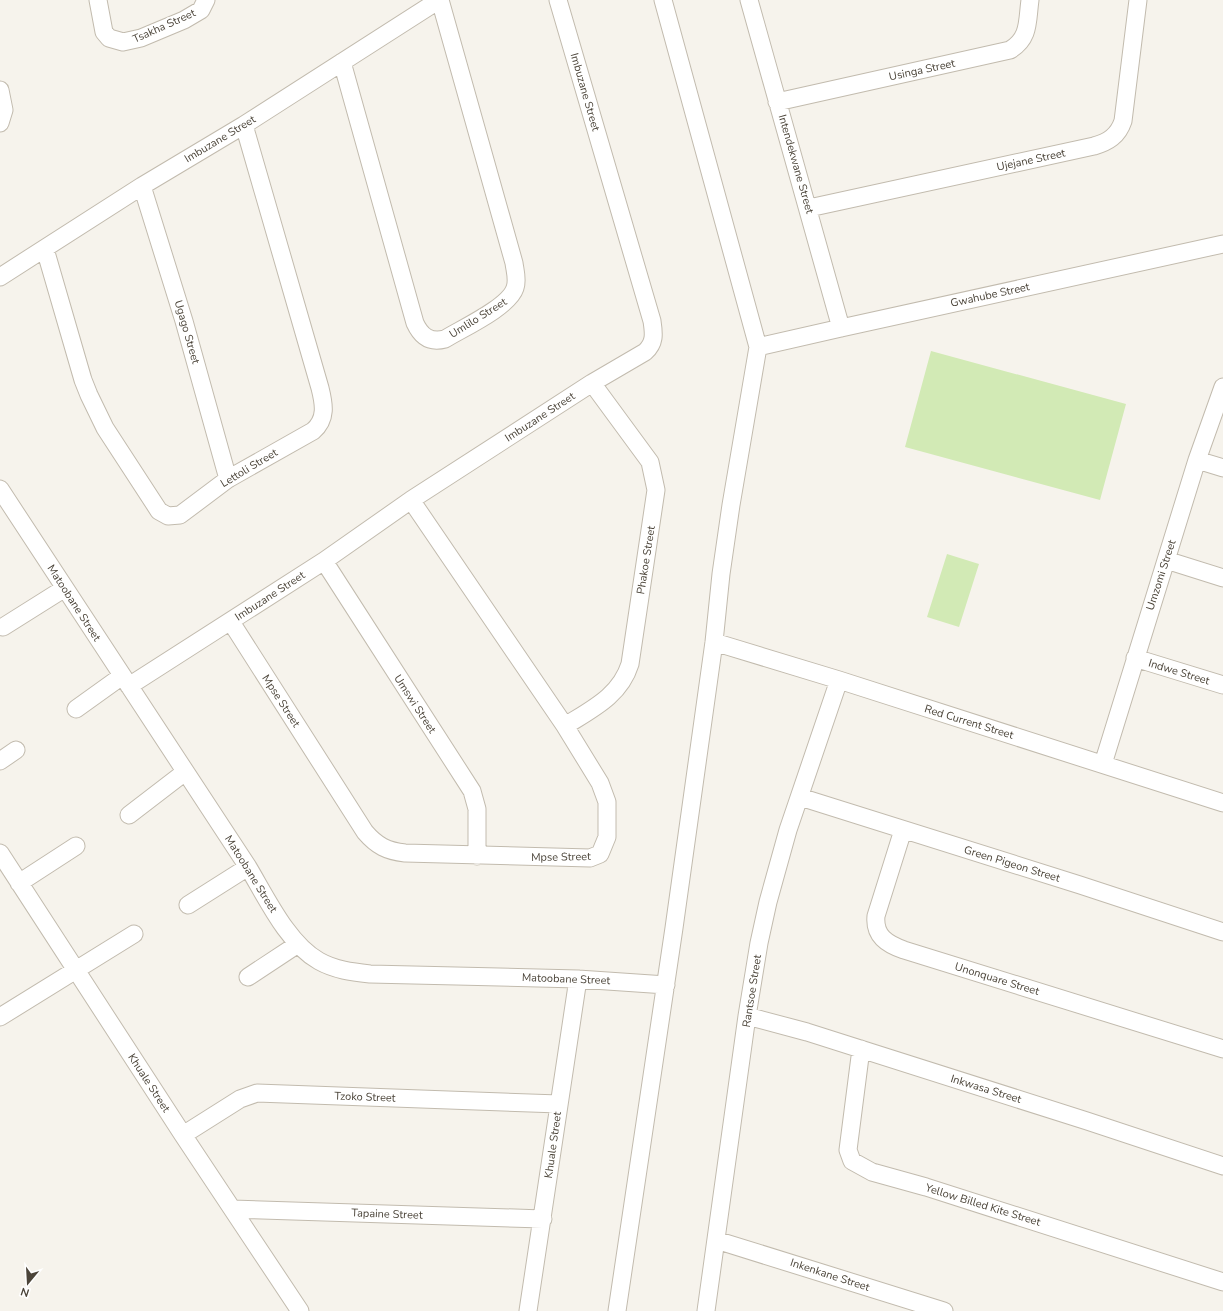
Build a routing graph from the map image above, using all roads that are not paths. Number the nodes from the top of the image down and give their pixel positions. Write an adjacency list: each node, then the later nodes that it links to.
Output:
1 (98, 0): 2 (street, Tsakha Street)
2 (206, 0)
3 (440, 0): 9 (street, Imbuzane Street); 9 (street, Umlilo Street)
4 (558, 0): 21 (street, Imbuzane Street)
5 (663, 0): 20 (street)
6 (750, 0): 11 (street, Intendekwane Street)
7 (1030, 0): 11 (street, Usinga Street)
8 (1138, 0): 15 (street, Ujejane Street)
9 (342, 62): 13 (street, Imbuzane Street)
10 (0, 90): 12 (street)
11 (777, 102): 15 (street, Intendekwane Street)
12 (0, 123)
13 (244, 125): 14 (street, Imbuzane Street); 25 (street, Lettoli Street)
14 (142, 186): 17 (street, Imbuzane Street); 25 (street, Ugago Street)
15 (809, 208): 19 (street, Intendekwane Street)
16 (1223, 244): 19 (street, Gwahube Street)
17 (45, 249): 18 (street, Imbuzane Street); 25 (street, Lettoli Street)
18 (0, 277)
19 (841, 328): 20 (street, Gwahube Street)
20 (758, 348): 34 (street)
21 (592, 383): 27 (street, Imbuzane Street); 40 (street, Phakoe Street)
22 (1223, 387): 23 (street, Umzomi Street)
23 (1198, 460): 24 (street); 28 (street, Umzomi Street)
24 (1223, 468)
25 (228, 479)
26 (0, 489): 31 (street, Matoobane Street)
27 (411, 500): 29 (street, Imbuzane Street); 40 (street, Mpse Street)
28 (1166, 560): 30 (street); 35 (street, Umzomi Street)
29 (324, 561): 32 (street, Imbuzane Street); 51 (street, Umswi Street)
30 (1223, 578)
31 (65, 588): 33 (street); 37 (street, Matoobane Street)
32 (231, 622): 37 (street, Imbuzane Street); 51 (street, Mpse Street)
33 (3, 627)
34 (714, 642): 36 (street, Red Current Street); 61 (street)
35 (1135, 658): 38 (street, Indwe Street); 43 (street, Umzomi Street)
36 (840, 680): 43 (street, Red Current Street); 45 (street, Rantsoe Street)
37 (126, 681): 39 (street, Imbuzane Street); 44 (street, Matoobane Street)
38 (1223, 685)
39 (76, 709)
40 (565, 726): 51 (street, Mpse Street)
41 (16, 750): 42 (street)
42 (0, 761)
43 (1103, 764): 46 (street, Red Current Street)
44 (185, 772): 47 (street); 52 (street, Matoobane Street)
45 (800, 798): 48 (street, Green Pigeon Street); 62 (street, Rantsoe Street)
46 (1223, 803)
47 (129, 814)
48 (903, 830): 55 (street, Green Pigeon Street); 64 (street, Unonquare Street)
49 (76, 846): 53 (street)
50 (0, 853): 53 (street, Khuale Street)
51 (477, 856)
52 (248, 867): 54 (street); 57 (street, Matoobane Street)
53 (19, 883): 58 (street, Khuale Street)
54 (188, 905)
55 (1223, 932)
56 (134, 934): 58 (street)
57 (298, 944): 59 (street); 60 (street, Matoobane Street)
58 (76, 970): 63 (street); 67 (street, Khuale Street)
59 (248, 977)
60 (578, 979): 61 (street, Matoobane Street); 66 (street, Khuale Street)
61 (666, 985): 75 (street)
62 (747, 1016): 65 (street, Inkwasa Street); 71 (street, Rantsoe Street)
63 (0, 1017)
64 (1223, 1048)
65 (861, 1049): 68 (street, Inkwasa Street); 72 (street, Yellow Billed Kite Street)
66 (559, 1104): 67 (street, Tzoko Street); 70 (street, Khuale Street)
67 (183, 1135): 69 (street, Khuale Street)
68 (1223, 1166)
69 (232, 1209): 70 (street, Tapaine Street); 73 (street, Khuale Street)
70 (543, 1219): 74 (street, Khuale Street)
71 (716, 1240): 76 (street, Rantsoe Street); 77 (street, Inkenkane Street)
72 (1223, 1282)
73 (300, 1311)
74 (528, 1311)
75 (617, 1311)
76 (706, 1311)
77 (944, 1311)

